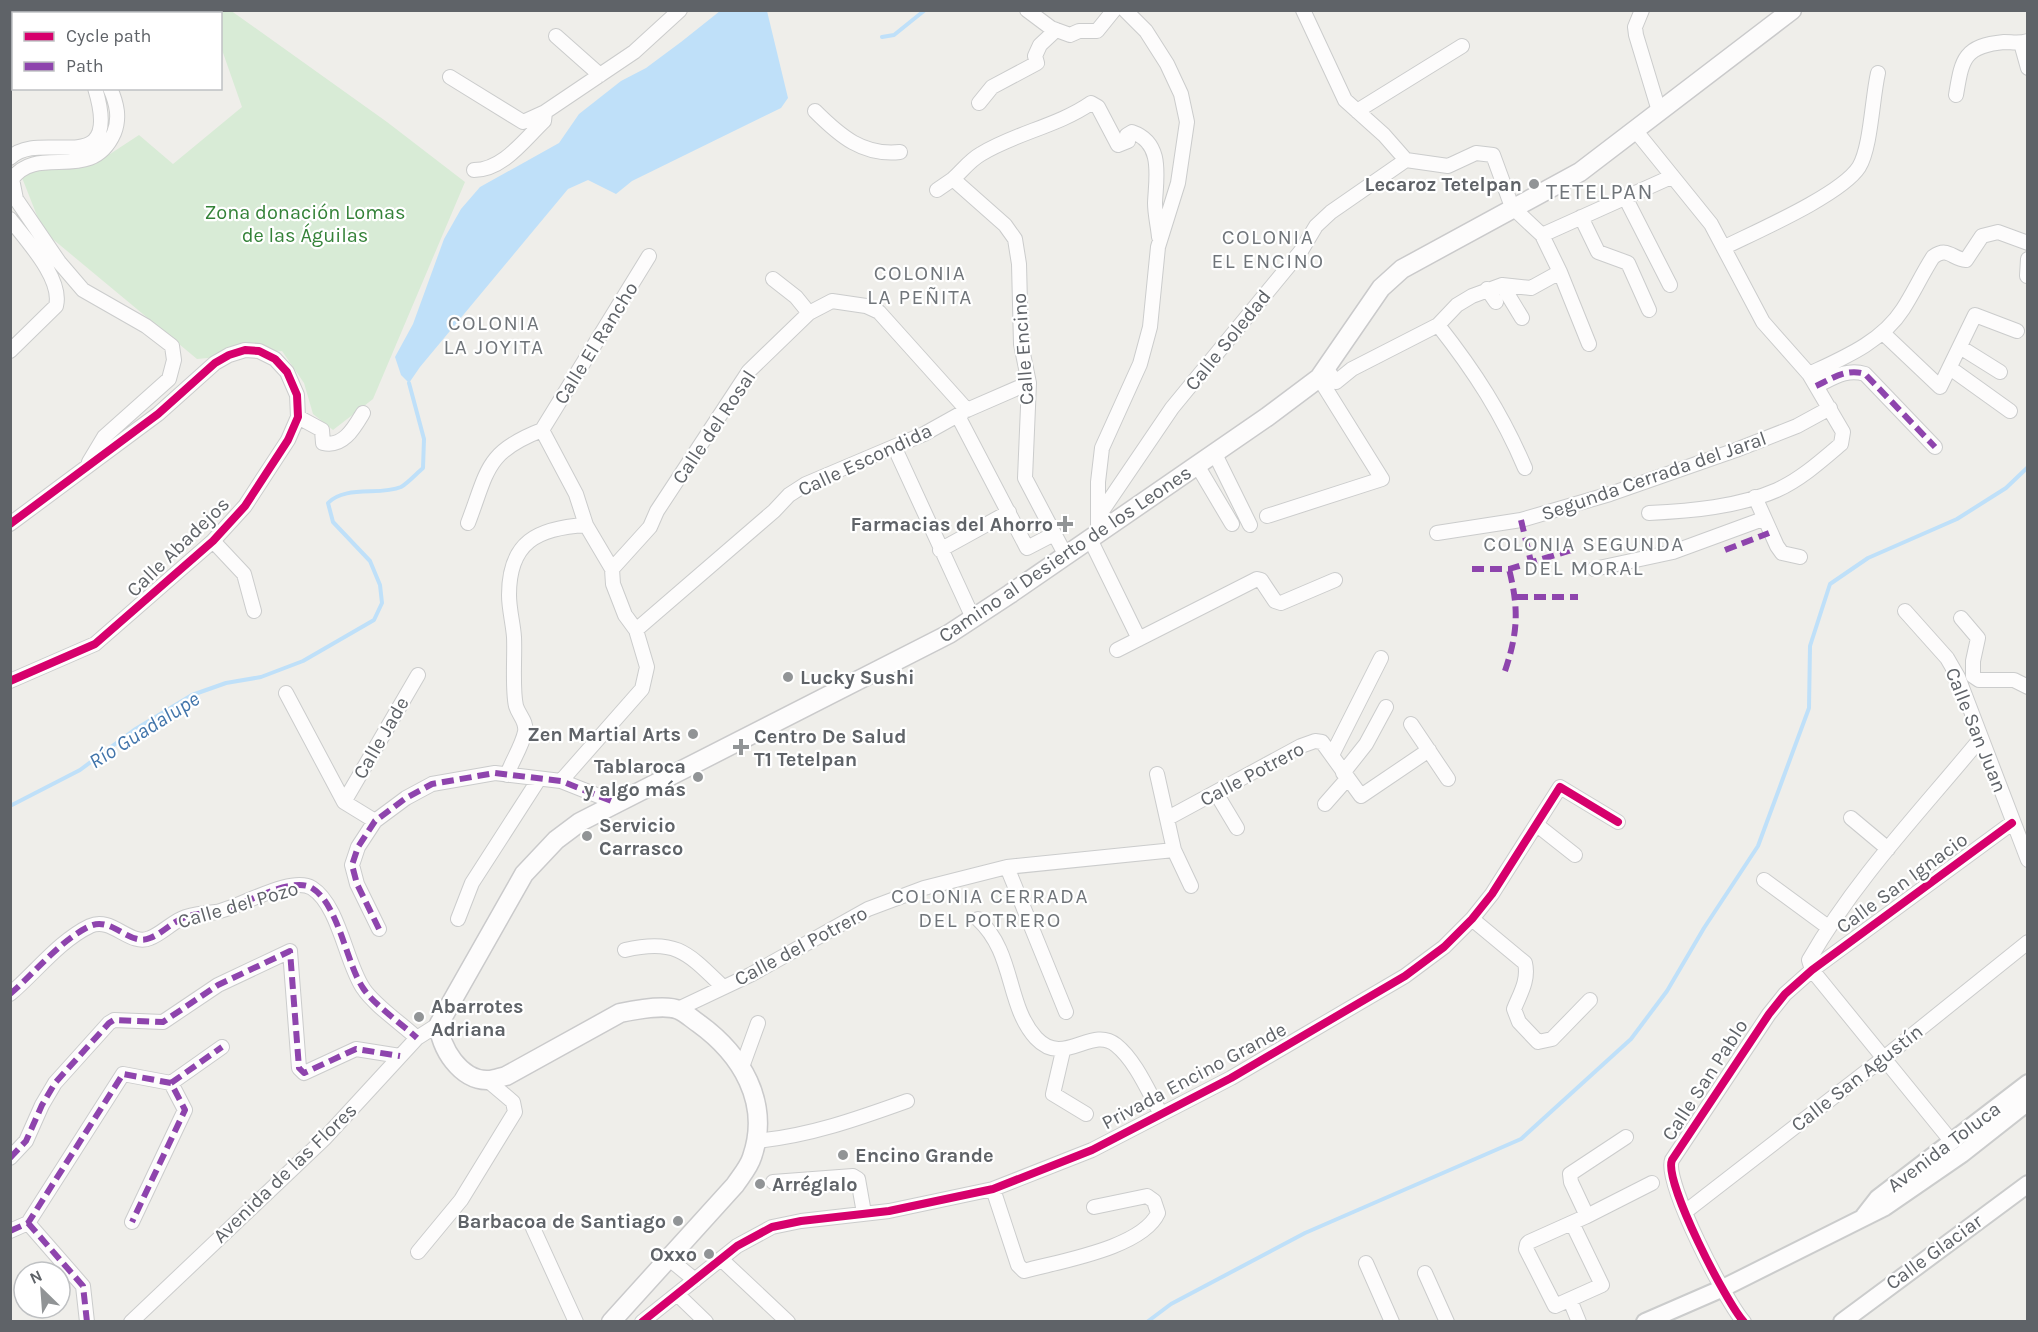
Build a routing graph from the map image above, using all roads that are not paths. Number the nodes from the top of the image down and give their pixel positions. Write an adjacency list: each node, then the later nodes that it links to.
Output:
1 (680, 10): 14 (street)
2 (1027, 10): 8 (street)
3 (1114, 10): 8 (street)
4 (1125, 10): 37 (street)
5 (1303, 10): 21 (street)
6 (1642, 10): 22 (street)
7 (1792, 10): 22 (main road, Camino al Desierto de los Leones)
8 (1056, 30): 19 (street)
9 (556, 36): 14 (street)
10 (2024, 42): 12 (street); 18 (street)
11 (1462, 46): 21 (street)
12 (2028, 68)
13 (1878, 73): 39 (street)
14 (600, 75): 23 (street)
15 (450, 77): 23 (street)
16 (96, 90): 26 (street)
17 (111, 90): 75 (street)
18 (1956, 95)
19 (979, 103)
20 (815, 111): 25 (street)
21 (1357, 111): 27 (street)
22 (1659, 111): 24 (main road, Camino al Desierto de los Leones)
23 (545, 112): 28 (street)
24 (1635, 130): 29 (street); 33 (main road, Camino al Desierto de los Leones)
25 (900, 152)
26 (10, 158)
27 (1406, 160): 33 (street); 88 (street, Calle Soledad)
28 (474, 170)
29 (1671, 177): 32 (street); 39 (street)
30 (953, 179): 31 (street); 37 (street); 64 (street, Calle Encino)
31 (937, 190)
32 (1625, 197): 34 (street); 46 (street)
33 (1512, 207): 36 (street); 62 (main road, Camino al Desierto de los Leones)
34 (1581, 217): 36 (street); 51 (street)
35 (10, 219): 59 (street)
36 (1542, 235): 42 (street)
37 (1160, 242): 88 (street)
38 (2028, 243): 56 (street)
39 (1725, 247): 63 (street)
40 (650, 256): 71 (street, Calle El Rancho)
41 (2028, 260): 43 (street)
42 (1560, 272): 47 (street); 57 (street)
43 (2027, 276)
44 (773, 279): 52 (street)
45 (1502, 285): 47 (street); 48 (street); 50 (street)
46 (1670, 285)
47 (1531, 288): 50 (street)
48 (1487, 289): 49 (street); 54 (street)
49 (1496, 302)
50 (1513, 303): 53 (street)
51 (1649, 310)
52 (809, 312): 69 (street, Calle del Rosal); 95 (street, Calle del Rosal)
53 (1522, 318)
54 (1438, 325): 62 (street); 77 (street)
55 (2017, 331): 58 (street)
56 (1883, 333): 60 (street); 63 (street)
57 (1589, 344)
58 (1960, 347): 60 (street); 61 (street)
59 (10, 351)
60 (1950, 368): 67 (street)
61 (2000, 372)
62 (1323, 373): 73 (main road, Camino al Desierto de los Leones); 81 (street)
63 (1809, 374): 65 (street)
64 (1029, 383): 69 (street, Calle Escondida); 90 (street, Calle Encino)
65 (1816, 386): 66 (street); 72 (street)
66 (1830, 408): 78 (street); 89 (street, Segunda Cerrada del Jaral)
67 (2010, 411)
68 (363, 413): 70 (street)
69 (963, 413): 79 (street, Calle del Rosal); 102 (street, Calle Escondida)
70 (298, 417): 75 (street); 91 (street, Calle Abadejos)
71 (542, 430): 83 (street); 86 (street)
72 (1935, 447)
73 (1214, 452): 76 (main road, Camino al Desierto de los Leones); 87 (street)
74 (898, 455): 92 (street)
75 (88, 464): 84 (street)
76 (1197, 465): 85 (street); 88 (main road, Camino al Desierto de los Leones)
77 (1525, 468)
78 (1755, 497): 80 (street); 82 (street)
79 (1009, 512): 90 (street, Calle del Rosal); 92 (street)
80 (1649, 513)
81 (1267, 516)
82 (1763, 519): 94 (street); 96 (street)
83 (468, 523)
84 (10, 524)
85 (1232, 524)
86 (586, 525): 95 (street); 116 (street)
87 (1250, 525)
88 (1095, 530): 93 (main road, Camino al Desierto de los Leones); 103 (street)
89 (1437, 533)
90 (1054, 534): 93 (street, Calle Encino)
91 (213, 542): 98 (street); 107 (street, Calle Abadejos)
92 (939, 550): 100 (street)
93 (1066, 556): 100 (main road, Camino al Desierto de los Leones)
94 (1800, 557)
95 (612, 569): 102 (street)
96 (1594, 569)
97 (1335, 580): 103 (street)
98 (254, 611)
99 (1905, 611): 112 (street, Calle San Juan)
100 (973, 618): 123 (main road, Camino al Desierto de los Leones)
101 (1960, 618): 108 (street)
102 (636, 630): 120 (street)
103 (1139, 639): 104 (street)
104 (1117, 650)
105 (1381, 658): 114 (street)
106 (418, 675): 122 (street, Calle Jade)
107 (10, 681)
108 (2028, 687)
109 (286, 693): 122 (street)
110 (1386, 707): 117 (street)
111 (1411, 724): 113 (street)
112 (1981, 738): 129 (street, Calle San Juan); 132 (street)
113 (1429, 750): 117 (street); 119 (street)
114 (1332, 755): 117 (street); 121 (street, Calle Potrero)
115 (1157, 774): 126 (street)
116 (507, 775): 118 (street); 127 (street)
117 (1345, 776): 124 (street)
118 (539, 779): 120 (street); 139 (street)
119 (1448, 779)
120 (561, 781): 123 (street)
121 (1216, 794): 126 (street, Calle Potrero); 131 (street)
122 (344, 802): 127 (street)
123 (614, 802): 153 (main road, Camino al Desierto de los Leones)
124 (1325, 804)
125 (1851, 818): 132 (street)
126 (1168, 819): 133 (street)
127 (375, 821): 143 (street)
128 (1618, 822): 130 (street, Privada Encino Grande)
129 (2012, 823): 135 (street, Calle San Juan); 146 (street, Calle San Ignacio)
130 (1537, 825): 134 (street); 141 (street, Privada Encino Grande)
131 (1237, 828)
132 (1888, 849): 142 (street)
133 (1174, 850): 136 (street, Calle del Potrero); 138 (street)
134 (1575, 855)
135 (2028, 860)
136 (1007, 867): 147 (street, Calle del Potrero); 151 (street)
137 (1764, 880): 142 (street)
138 (1191, 886)
139 (458, 919)
140 (978, 919): 156 (street)
141 (1472, 920): 149 (street); 166 (street, Privada Encino Grande)
142 (1828, 927): 146 (street)
143 (379, 929)
144 (2028, 942): 158 (street, Calle San Agustín)
145 (625, 950): 147 (street)
146 (1812, 970): 158 (street); 176 (street, Calle San Pablo)
147 (723, 987): 150 (street, Calle del Potrero)
148 (10, 994): 154 (street, Calle del Pozo)
149 (1590, 1000)
150 (678, 1009): 159 (main road); 160 (main road)
151 (1066, 1011)
152 (758, 1023): 159 (street)
153 (439, 1024): 154 (street, Avenida de las Flores); 160 (main road)
154 (417, 1038): 157 (street, Avenida de las Flores)
155 (222, 1047): 161 (street)
156 (1063, 1051): 165 (street); 166 (street)
157 (400, 1056): 170 (street); 195 (street, Avenida de las Flores)
158 (1885, 1058): 169 (street); 176 (street, Calle San Agustín)
159 (742, 1067): 168 (main road)
160 (487, 1080): 185 (street)
161 (171, 1083): 180 (street); 181 (street)
162 (2028, 1083): 169 (street, Avenida Toluca)
163 (907, 1101): 168 (street)
164 (2028, 1102): 179 (street, Avenida Toluca)
165 (1086, 1114)
166 (1161, 1114): 174 (street, Privada Encino Grande)
167 (1626, 1137): 178 (street)
168 (756, 1141): 186 (main road)
169 (1952, 1142): 179 (street, Avenida Toluca)
170 (10, 1158)
171 (773, 1182): 177 (street)
172 (1652, 1183): 178 (street)
173 (2028, 1184): 206 (street, Calle Glaciar)
174 (993, 1189): 175 (street); 177 (street, Privada Encino Grande)
175 (1094, 1207)
176 (1685, 1212): 191 (street, Calle San Pablo)
177 (864, 1213): 187 (street, Privada Encino Grande)
178 (1587, 1216): 182 (street)
179 (1864, 1216): 191 (street, Avenida Toluca)
180 (28, 1222): 184 (street); 194 (street)
181 (132, 1222)
182 (1572, 1223): 193 (street); 193 (street)
183 (533, 1228): 196 (street)
184 (10, 1232)
185 (418, 1252)
186 (668, 1258): 190 (street); 197 (main road)
187 (721, 1259): 190 (street, Privada Encino Grande); 200 (street)
188 (1366, 1263): 201 (street)
189 (1425, 1273): 202 (street)
190 (695, 1280): 192 (street, Privada Encino Grande)
191 (1721, 1289): 204 (street, Avenida Toluca); 205 (street, Calle San Pablo)
192 (677, 1293): 198 (street, Privada Encino Grande); 199 (street)
193 (1570, 1300): 203 (street)
194 (87, 1322)
195 (131, 1322)
196 (576, 1322)
197 (611, 1322)
198 (642, 1322)
199 (706, 1322)
200 (788, 1322)
201 (1392, 1322)
202 (1447, 1322)
203 (1579, 1322)
204 (1645, 1322)
205 (1744, 1322)
206 (1842, 1322)

